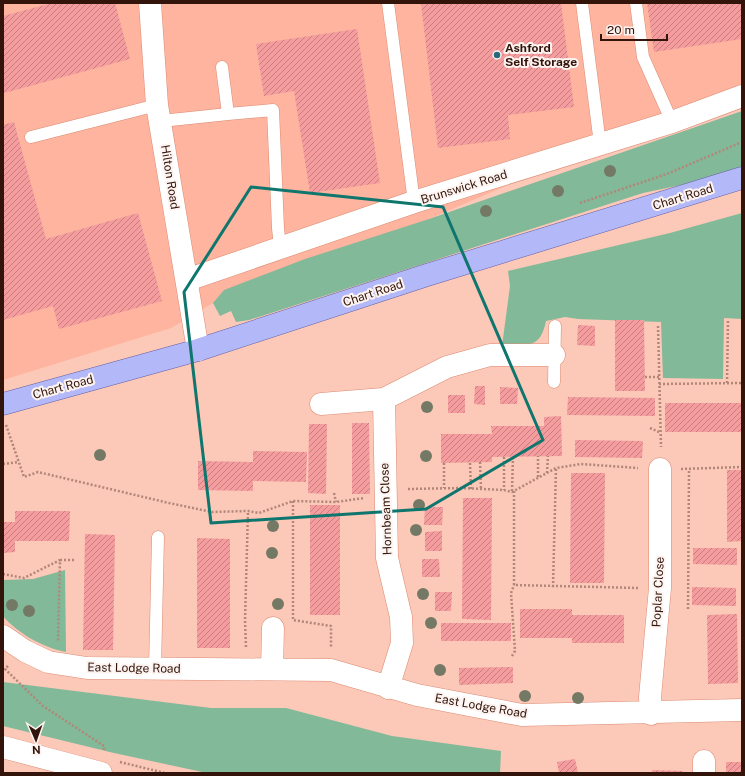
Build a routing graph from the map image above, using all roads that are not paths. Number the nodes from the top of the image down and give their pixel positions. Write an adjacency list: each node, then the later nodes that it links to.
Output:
1 (150, 3): 7 (street, Hilton Road)
2 (388, 3): 13 (lane)
3 (582, 3): 11 (lane)
4 (636, 3): 9 (lane)
5 (222, 67): 8 (lane)
6 (742, 96): 9 (street, Brunswick Road)
7 (159, 113): 8 (lane); 10 (lane); 15 (street, Hilton Road)
8 (228, 114): 14 (lane)
9 (672, 122): 11 (street, Brunswick Road)
10 (31, 137)
11 (600, 144): 13 (street, Brunswick Road)
12 (742, 178): 17 (main road, Chart Road)
13 (414, 202): 14 (street, Brunswick Road)
14 (280, 248): 15 (street, Brunswick Road)
15 (187, 280): 17 (street, Hilton Road)
16 (555, 326): 18 (lane)
17 (198, 350): 22 (main road, Chart Road)
18 (554, 354): 19 (lane); 20 (street)
19 (554, 382)
20 (384, 399): 21 (street); 29 (street, Hornbeam Close)
21 (321, 404)
22 (4, 411)
23 (662, 468): 31 (street, Poplar Close)
24 (158, 537): 27 (lane)
25 (273, 628): 28 (street)
26 (3, 636): 27 (street, East Lodge Road)
27 (155, 668): 28 (street, East Lodge Road)
28 (272, 669): 29 (street, East Lodge Road)
29 (388, 688): 31 (street, East Lodge Road)
30 (742, 710): 31 (street, East Lodge Road)
31 (651, 714)
32 (3, 747): 33 (street)
33 (102, 765)

